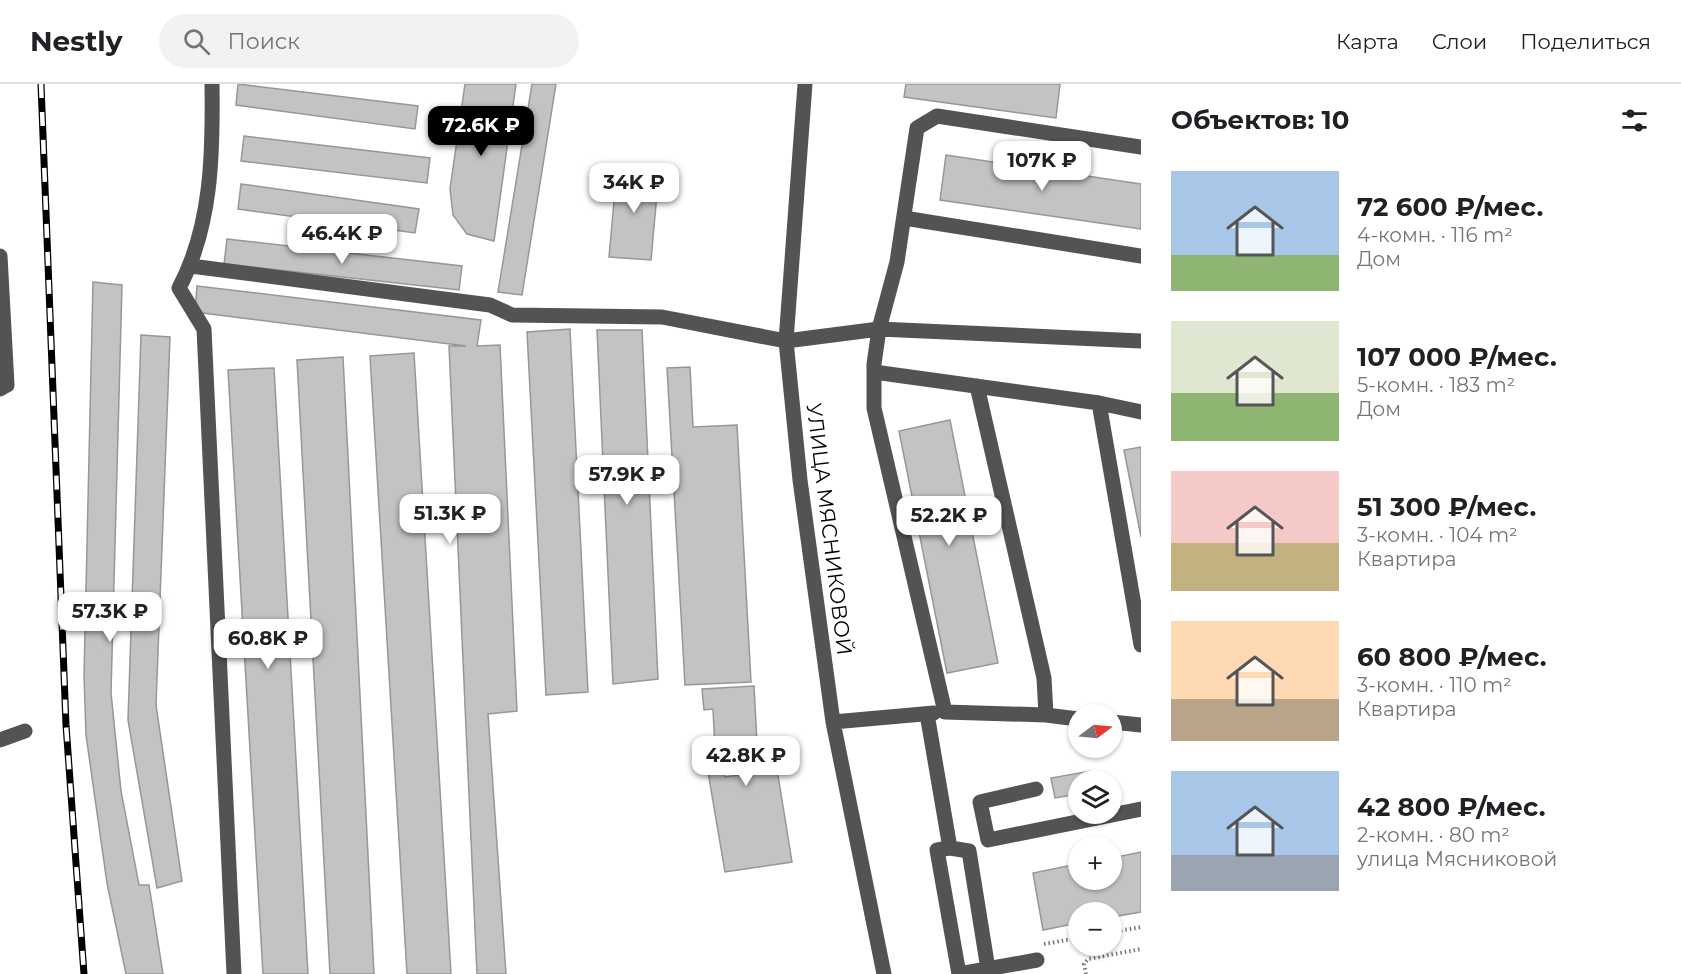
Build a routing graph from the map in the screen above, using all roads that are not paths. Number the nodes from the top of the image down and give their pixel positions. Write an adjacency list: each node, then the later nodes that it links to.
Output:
1 (212, 84): 7 (street)
2 (805, 84): 9 (street, УЛИЦА МЯСНИКОВОЙ)
3 (1141, 147): 4 (street)
4 (904, 218): 6 (street); 8 (street)
5 (0, 256): 13 (street)
6 (1141, 256)
7 (191, 266): 9 (street); 31 (street)
8 (879, 329): 9 (street); 10 (street); 11 (street)
9 (786, 341): 21 (street, УЛИЦА МЯСНИКОВОЙ)
10 (1141, 341)
11 (874, 372): 12 (street); 17 (street)
12 (977, 386): 14 (street); 19 (street)
13 (0, 389)
14 (1099, 403): 15 (street); 16 (street)
15 (1141, 412)
16 (1141, 645)
17 (945, 712): 18 (street); 19 (street)
18 (927, 714): 21 (street); 28 (street)
19 (1046, 715): 20 (street)
20 (1068, 717)
21 (833, 722): 32 (street, УЛИЦА МЯСНИКОВОЙ)
22 (1122, 723): 23 (street)
23 (1141, 726)
24 (25, 732): 25 (street)
25 (0, 740)
26 (1036, 789): 27 (street)
27 (1141, 809)
28 (950, 848): 30 (street); 33 (street)
29 (1037, 960): 30 (street)
30 (988, 969): 33 (street)
31 (234, 974)
32 (884, 974)
33 (959, 974)

